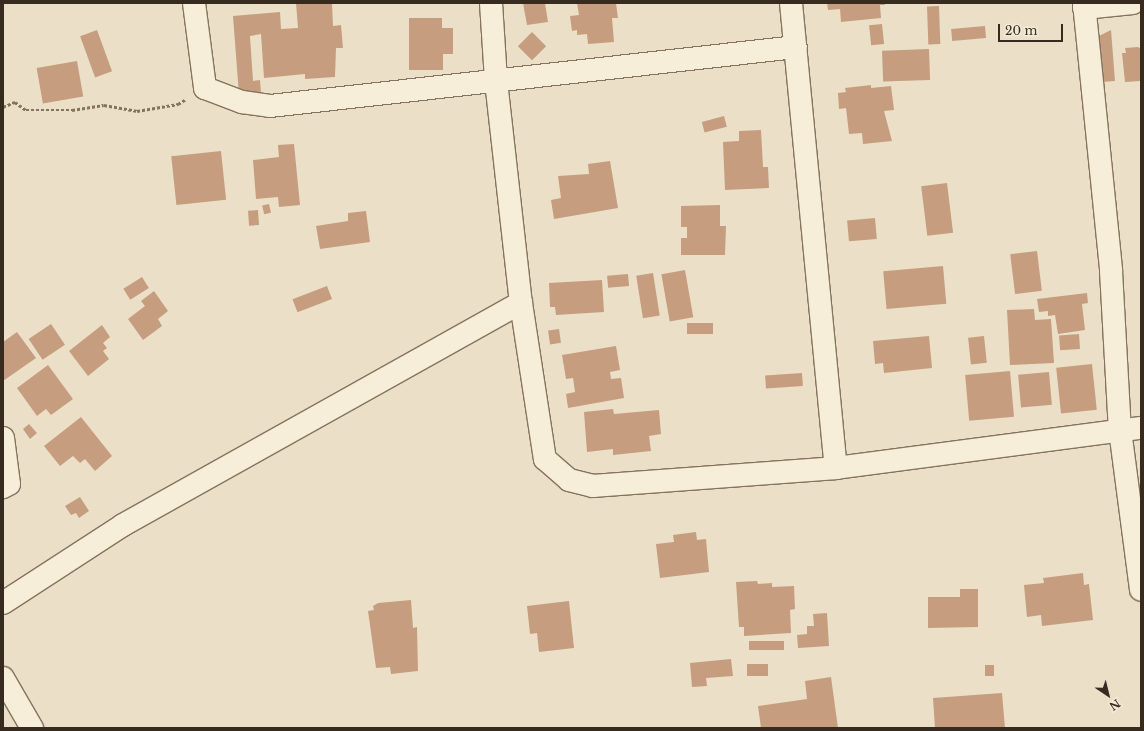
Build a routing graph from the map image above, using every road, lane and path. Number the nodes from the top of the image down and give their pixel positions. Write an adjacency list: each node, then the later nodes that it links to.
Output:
1 (194, 3): 8 (street)
2 (490, 3): 7 (street)
3 (791, 3): 6 (street)
4 (1133, 3): 5 (street)
5 (1084, 6): 11 (street)
6 (796, 47): 7 (street); 13 (street)
7 (496, 81): 8 (street); 10 (street)
8 (205, 88): 9 (path)
9 (3, 108)
10 (521, 303): 13 (street); 16 (street)
11 (1131, 429): 13 (street); 15 (street)
12 (3, 438): 14 (street)
13 (836, 468)
14 (3, 487)
15 (1141, 590)
16 (3, 603)
17 (3, 678): 18 (street)
18 (32, 728)

